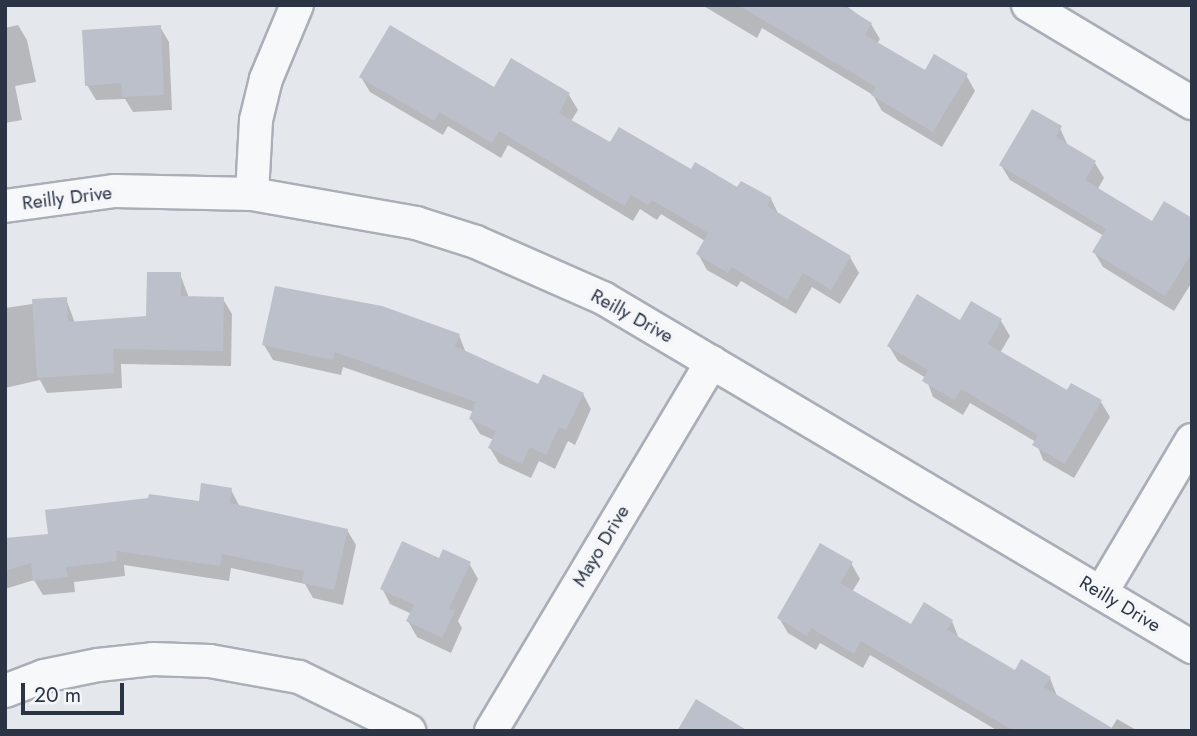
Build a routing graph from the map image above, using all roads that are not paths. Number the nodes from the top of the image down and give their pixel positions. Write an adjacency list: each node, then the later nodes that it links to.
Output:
1 (297, 5): 4 (street)
2 (1028, 5): 3 (street)
3 (1192, 103)
4 (252, 194): 5 (street, Reilly Drive); 6 (street, Reilly Drive)
5 (5, 206)
6 (712, 362): 8 (street, Reilly Drive); 12 (street, Mayo Drive)
7 (1192, 440): 8 (street)
8 (1101, 593): 9 (street, Reilly Drive)
9 (1192, 647)
10 (5, 691): 11 (street)
11 (409, 731)
12 (491, 731)

